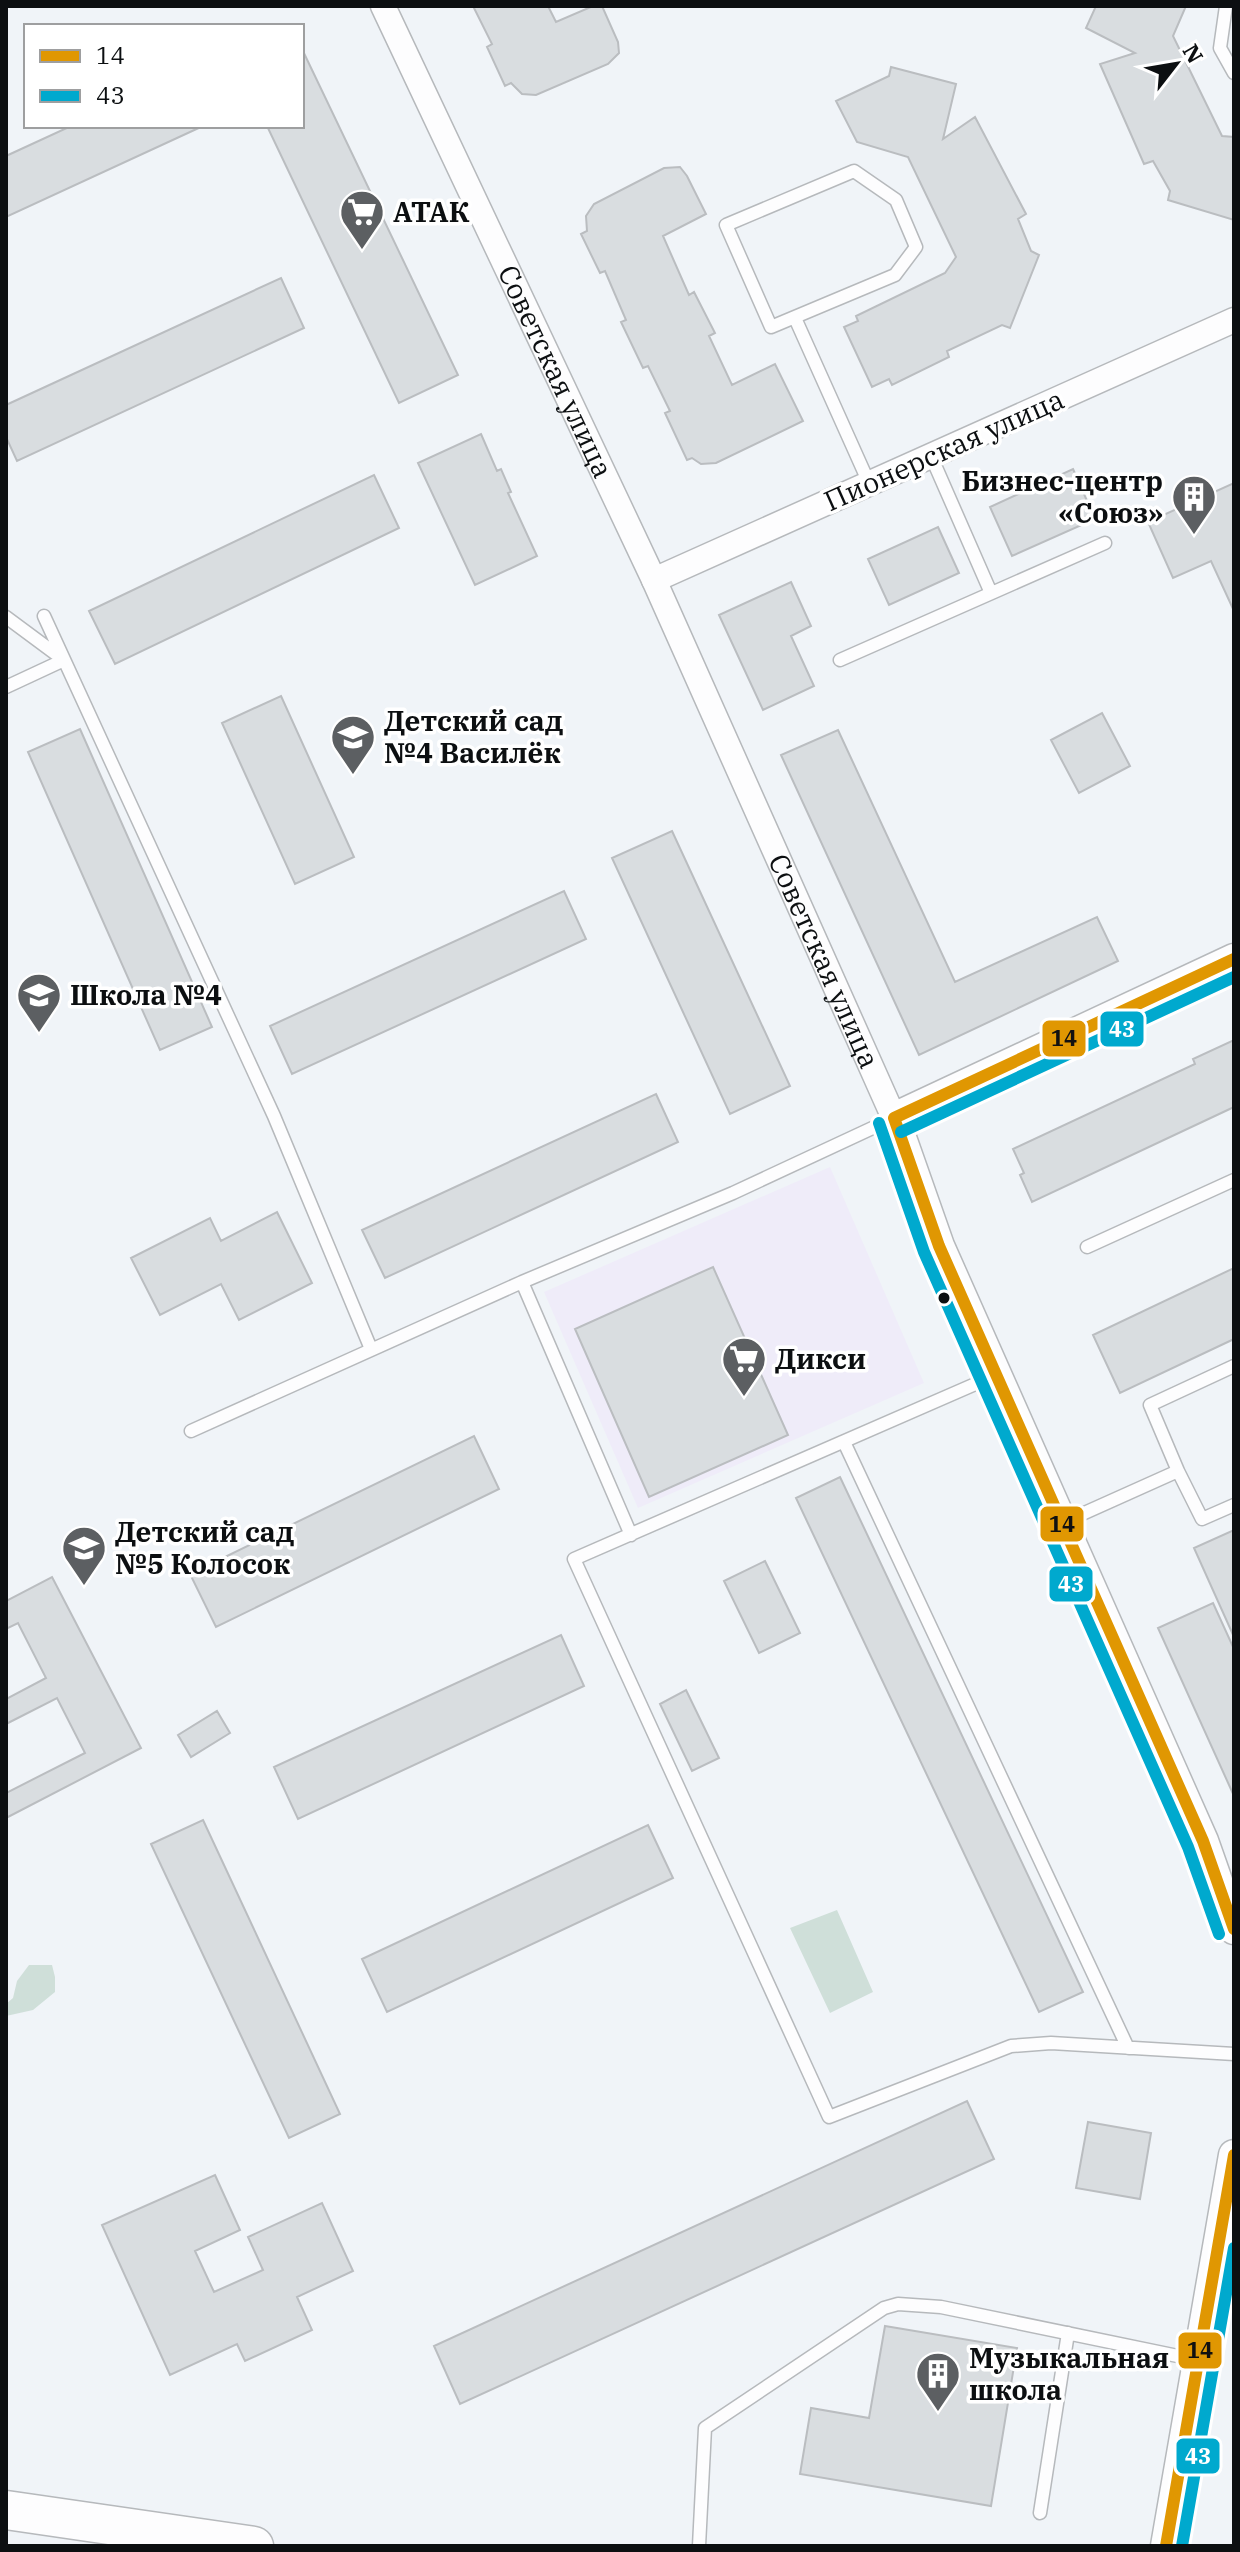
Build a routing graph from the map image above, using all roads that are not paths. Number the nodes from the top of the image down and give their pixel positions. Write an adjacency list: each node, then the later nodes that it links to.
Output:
1 (383, 6): 9 (street, Советская улица)
2 (1226, 6): 3 (lane)
3 (1234, 73)
4 (795, 318): 4 (lane); 7 (lane)
5 (1234, 320): 6 (street, Пионерская улица)
6 (931, 456): 7 (street, Пионерская улица); 10 (lane)
7 (869, 483): 9 (street, Пионерская улица)
8 (1105, 543): 10 (lane)
9 (654, 580): 17 (street, Советская улица)
10 (991, 593): 14 (lane)
11 (44, 616): 13 (lane)
12 (6, 617): 13 (lane)
13 (64, 660): 15 (lane); 21 (lane)
14 (840, 660)
15 (6, 687)
16 (1234, 959): 17 (street)
17 (894, 1118): 20 (lane); 23 (street, Советская улица)
18 (1234, 1180): 19 (lane)
19 (1087, 1247)
20 (522, 1282): 21 (lane); 29 (lane)
21 (371, 1349): 24 (lane)
22 (1234, 1366): 26 (lane)
23 (997, 1375): 25 (lane); 28 (street, Советская улица)
24 (191, 1431)
25 (844, 1442): 29 (lane); 31 (lane)
26 (1178, 1471): 27 (lane); 28 (lane)
27 (1234, 1505)
28 (1062, 1523): 30 (street, Советская улица)
29 (631, 1535): 31 (lane)
30 (1234, 1929)
31 (1128, 2048): 32 (lane)
32 (1234, 2054)
33 (1234, 2155): 35 (street)
34 (1068, 2333): 35 (lane); 37 (lane); 39 (lane)
35 (1199, 2360): 40 (street)
36 (6, 2510): 38 (main road)
37 (1040, 2513)
38 (254, 2546)
39 (699, 2546)
40 (1166, 2546)

